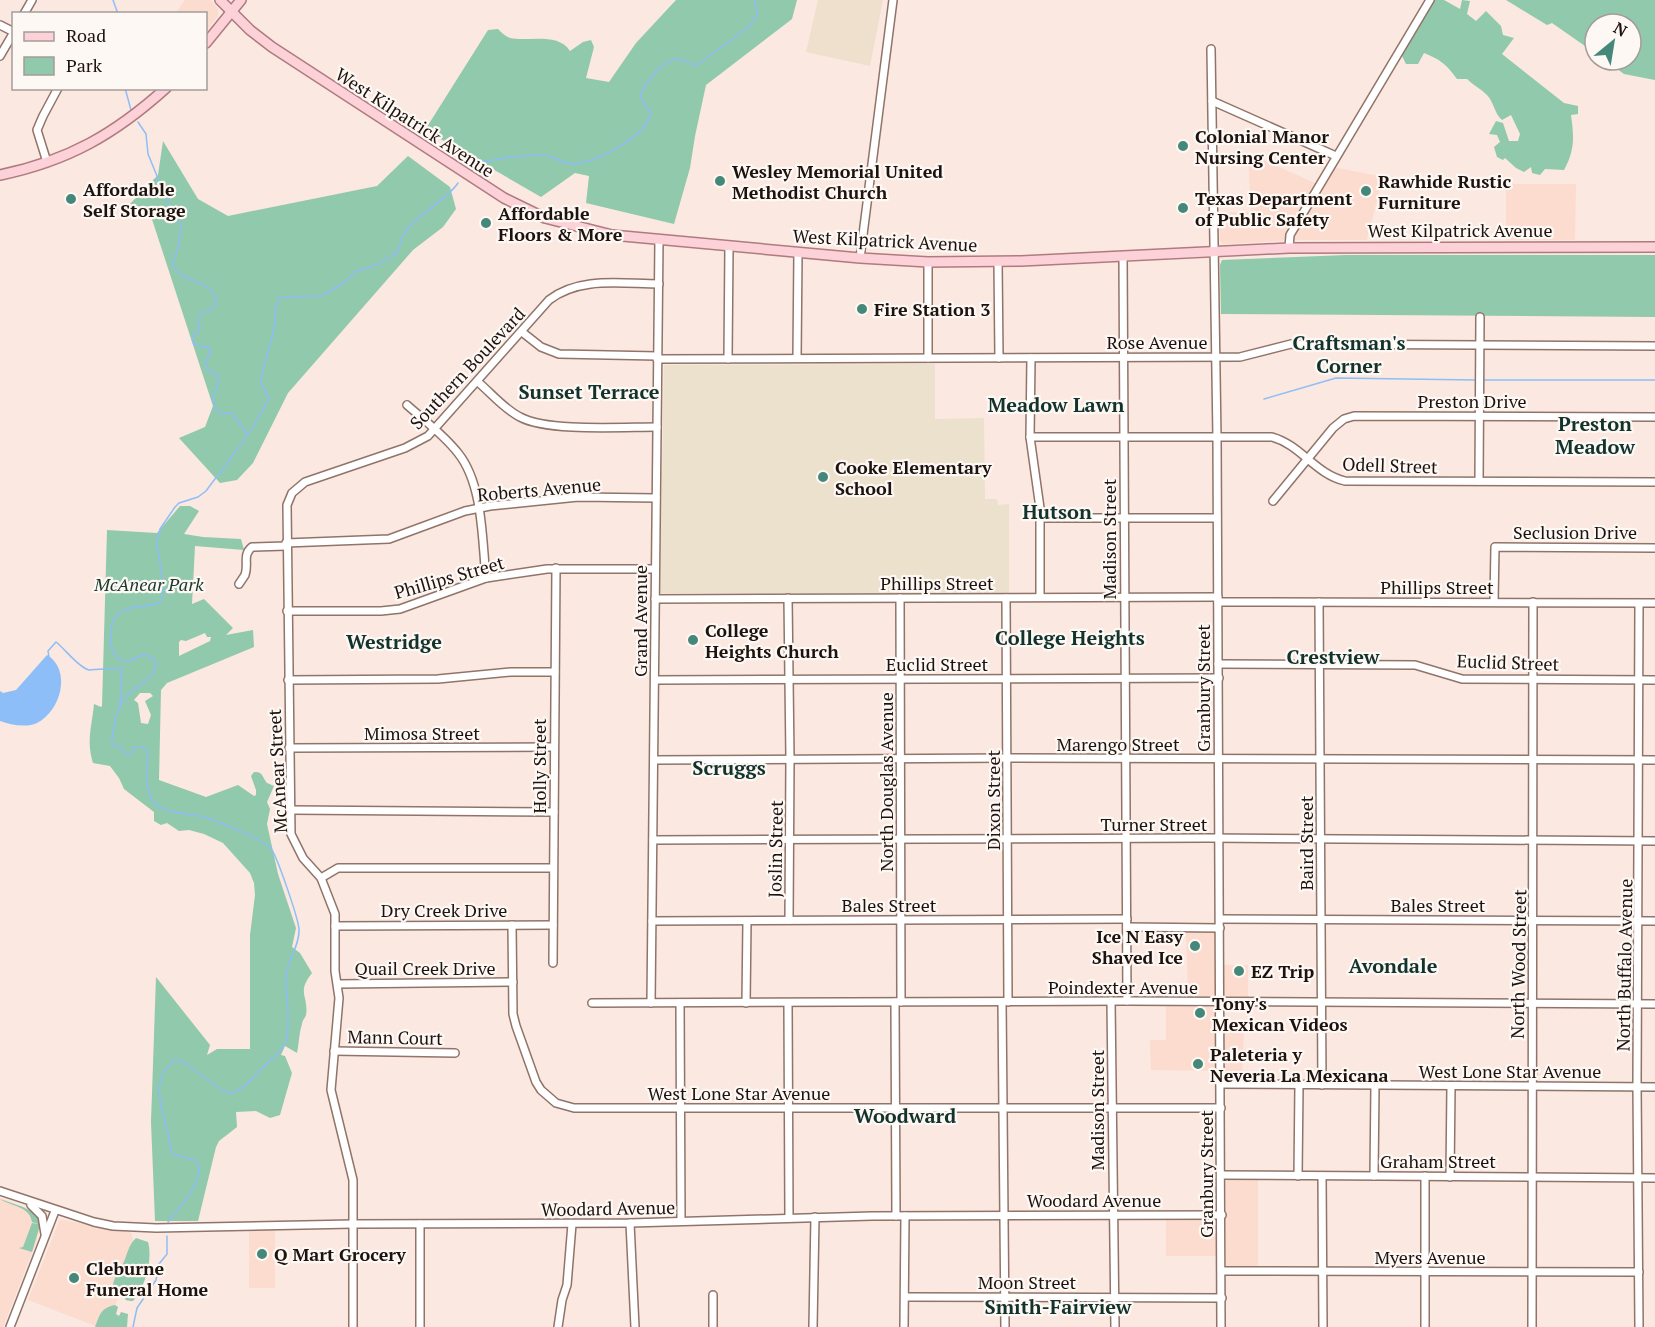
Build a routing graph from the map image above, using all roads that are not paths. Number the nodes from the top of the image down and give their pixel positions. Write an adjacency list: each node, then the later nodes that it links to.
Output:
1 (220, 0): 5 (main road, West Kilpatrick Avenue)
2 (241, 0): 5 (main road)
3 (893, 0): 23 (street)
4 (1430, 0): 13 (street)
5 (231, 12): 7 (main road); 16 (main road, West Kilpatrick Avenue)
6 (12, 35): 9 (street)
7 (207, 42)
8 (1211, 49): 12 (street, Granbury Street)
9 (0, 56)
10 (57, 90): 14 (street)
11 (164, 90): 14 (main road)
12 (1212, 101): 13 (street); 20 (street, Granbury Street)
13 (1336, 156): 19 (street)
14 (47, 162): 15 (main road)
15 (0, 175)
16 (659, 240): 17 (main road, West Kilpatrick Avenue); 26 (street, Grand Avenue)
17 (729, 246): 21 (main road, West Kilpatrick Avenue); 38 (street)
18 (1655, 247): 19 (main road, West Kilpatrick Avenue)
19 (1289, 248): 20 (main road, West Kilpatrick Avenue)
20 (1215, 251): 22 (main road, West Kilpatrick Avenue); 37 (street, Granbury Street)
21 (798, 252): 23 (main road, West Kilpatrick Avenue); 33 (street)
22 (1124, 256): 25 (main road, West Kilpatrick Avenue); 31 (street, Madison Street)
23 (860, 258): 24 (main road, West Kilpatrick Avenue)
24 (928, 262): 25 (main road, West Kilpatrick Avenue); 34 (street)
25 (998, 262): 35 (street)
26 (659, 284): 28 (street, Southern Boulevard); 32 (street, Grand Avenue)
27 (1480, 317): 29 (street)
28 (522, 332): 32 (street, Rose Avenue); 39 (street, Southern Boulevard)
29 (1480, 345): 30 (street, Rose Avenue); 37 (street, Rose Avenue); 41 (street)
30 (1655, 346)
31 (1123, 357): 36 (street, Rose Avenue); 37 (street, Rose Avenue); 46 (street, Madison Street)
32 (657, 358): 38 (street, Rose Avenue); 43 (street, Grand Avenue)
33 (797, 358): 34 (street, Rose Avenue); 38 (street, Rose Avenue)
34 (928, 358): 35 (street, Rose Avenue)
35 (999, 358): 36 (street, Rose Avenue)
36 (1031, 358): 45 (street)
37 (1216, 358): 47 (street, Granbury Street)
38 (728, 359)
39 (478, 381): 43 (street); 44 (street, Southern Boulevard)
40 (407, 405): 44 (street)
41 (1480, 416): 42 (street, Preston Drive); 48 (street, Preston Drive); 49 (street)
42 (1655, 417)
43 (657, 428): 52 (street, Grand Avenue)
44 (435, 430): 51 (street, Southern Boulevard); 54 (street)
45 (1030, 437): 46 (street, Odell Street); 55 (street)
46 (1124, 437): 47 (street, Odell Street); 57 (street, Madison Street)
47 (1217, 438): 48 (street, Odell Street); 56 (street, Granbury Street)
48 (1307, 459): 49 (street, Odell Street); 53 (street, Preston Drive)
49 (1479, 481): 50 (street, Odell Street)
50 (1655, 482)
51 (296, 489): 58 (street, McAnear Street)
52 (656, 498): 54 (street, Roberts Avenue); 61 (street, Grand Avenue)
53 (1273, 501)
54 (478, 508): 58 (street, Roberts Avenue); 62 (street)
55 (1040, 518): 57 (street); 64 (street)
56 (1217, 518): 57 (street); 70 (street, Granbury Street)
57 (1124, 519): 65 (street, Madison Street)
58 (286, 544): 63 (street, Roberts Avenue); 76 (street, McAnear Street)
59 (1655, 548): 72 (street, Seclusion Drive)
60 (556, 568): 61 (street, Phillips Street); 62 (street, Phillips Street); 79 (street, Holly Street)
61 (656, 569): 69 (street, Grand Avenue)
62 (486, 578): 76 (street, Phillips Street)
63 (239, 584)
64 (1040, 597): 65 (street, Phillips Street); 68 (street, Phillips Street)
65 (1125, 597): 70 (street, Phillips Street); 81 (street, Madison Street)
66 (788, 598): 67 (street, Phillips Street); 69 (street, Phillips Street); 83 (street, Joslin Street)
67 (900, 598): 68 (street, Phillips Street); 84 (street, North Douglas Avenue)
68 (1006, 598): 80 (street, Dixon Street)
69 (655, 599): 87 (street, Grand Avenue)
70 (1218, 599): 71 (street, Phillips Street); 77 (street, Granbury Street)
71 (1319, 602): 72 (street, Phillips Street); 78 (street, Baird Street)
72 (1494, 602): 73 (street, Phillips Street)
73 (1533, 602): 74 (street, Phillips Street); 85 (street, North Wood Street)
74 (1639, 603): 75 (street, Phillips Street); 88 (street, North Buffalo Avenue)
75 (1655, 603)
76 (287, 611): 86 (street, McAnear Street)
77 (1218, 664): 78 (street, Euclid Street); 82 (street, Granbury Street)
78 (1320, 664): 85 (street, Euclid Street); 98 (street, Baird Street)
79 (555, 672): 86 (street); 90 (street, Holly Street)
80 (1007, 678): 81 (street, Euclid Street); 84 (street, Euclid Street); 92 (street, Dixon Street)
81 (1125, 678): 82 (street, Euclid Street); 95 (street, Madison Street)
82 (1218, 678): 96 (street, Granbury Street)
83 (789, 679): 84 (street, Euclid Street); 87 (street, Euclid Street); 93 (street, Joslin Street)
84 (900, 679): 94 (street, North Douglas Avenue)
85 (1534, 679): 88 (street, Euclid Street); 99 (street, North Wood Street)
86 (288, 680): 91 (street, McAnear Street)
87 (655, 680): 97 (street, Grand Avenue)
88 (1639, 680): 89 (street, Euclid Street); 100 (street, North Buffalo Avenue)
89 (1655, 680)
90 (554, 747): 91 (street, Mimosa Street); 103 (street, Holly Street)
91 (290, 748): 102 (street, McAnear Street)
92 (1008, 758): 94 (street, Marengo Street); 95 (street, Marengo Street); 104 (street, Dixon Street)
93 (790, 759): 94 (street, Marengo Street); 97 (street, Marengo Street); 109 (street, Joslin Street)
94 (900, 759): 110 (street, North Douglas Avenue)
95 (1126, 759): 96 (street, Marengo Street); 106 (street, Madison Street)
96 (1219, 759): 98 (street, Marengo Street); 105 (street, Granbury Street)
97 (654, 760): 108 (street, Grand Avenue)
98 (1321, 760): 99 (street, Marengo Street); 107 (street, Baird Street)
99 (1534, 760): 100 (street, Marengo Street); 111 (street, North Wood Street)
100 (1639, 760): 101 (street, Marengo Street); 112 (street, North Buffalo Avenue)
101 (1655, 760)
102 (291, 810): 103 (street); 115 (street, McAnear Street)
103 (554, 812): 114 (street, Holly Street)
104 (1008, 838): 106 (street, Turner Street); 110 (street, Turner Street); 116 (street, Dixon Street)
105 (1220, 838): 106 (street, Turner Street); 107 (street, Turner Street); 117 (street, Granbury Street)
106 (1127, 839): 126 (street, Madison Street)
107 (1321, 839): 111 (street, Turner Street); 118 (street, Baird Street)
108 (653, 840): 109 (street, Turner Street); 121 (street, Grand Avenue)
109 (790, 840): 110 (street, Turner Street); 119 (street, Joslin Street)
110 (901, 840): 123 (street, North Douglas Avenue)
111 (1534, 840): 112 (street, Turner Street); 120 (street, North Wood Street)
112 (1639, 841): 113 (street, Turner Street); 124 (street, North Buffalo Avenue)
113 (1655, 841)
114 (553, 868): 115 (street); 128 (street, Holly Street)
115 (321, 878): 129 (street, McAnear Street)
116 (1009, 919): 123 (street, Bales Street); 126 (street, Bales Street); 137 (street, Dixon Street)
117 (1220, 919): 118 (street, Bales Street); 130 (street, Granbury Street)
118 (1322, 919): 120 (street, Bales Street); 144 (street, Baird Street)
119 (789, 920): 122 (street, Bales Street); 123 (street, Bales Street)
120 (1532, 920): 124 (street, Bales Street); 145 (street, North Wood Street)
121 (652, 921): 122 (street, Bales Street); 140 (street, Grand Avenue)
122 (747, 921): 142 (street)
123 (901, 921): 136 (street, North Douglas Avenue)
124 (1638, 921): 125 (street, Bales Street); 146 (street, North Buffalo Avenue)
125 (1655, 921)
126 (1127, 923): 130 (street, Bales Street); 135 (street, Madison Street)
127 (512, 925): 128 (street, Dry Creek Drive); 129 (street, Dry Creek Drive); 132 (street, West Lone Star Avenue)
128 (553, 925): 131 (street, Holly Street)
129 (335, 926): 133 (street, McAnear Street)
130 (1220, 928): 138 (street, Granbury Street)
131 (553, 963)
132 (513, 982): 133 (street, Quail Creek Drive); 163 (street, West Lone Star Avenue)
133 (338, 984): 148 (street, McAnear Street)
134 (1111, 1001): 135 (street, Poindexter Avenue); 137 (street, Poindexter Avenue); 161 (street, Madison Street)
135 (1127, 1001): 138 (street, Poindexter Avenue)
136 (898, 1002): 137 (street, Poindexter Avenue); 143 (street, Poindexter Avenue); 158 (street, North Douglas Avenue)
137 (1005, 1002): 159 (street, Dixon Street)
138 (1220, 1002): 144 (street, Poindexter Avenue); 150 (street, Granbury Street)
139 (592, 1003): 140 (street, Poindexter Avenue)
140 (651, 1003): 141 (street, Poindexter Avenue)
141 (680, 1003): 142 (street, Poindexter Avenue); 163 (street)
142 (746, 1003): 143 (street, Poindexter Avenue)
143 (788, 1003): 160 (street)
144 (1322, 1003): 145 (street, Poindexter Avenue); 152 (street, Baird Street)
145 (1533, 1004): 146 (street, Poindexter Avenue); 155 (street, North Wood Street)
146 (1638, 1004): 147 (street, Poindexter Avenue); 156 (street, North Buffalo Avenue)
147 (1655, 1004)
148 (334, 1051): 149 (street, Mann Court); 185 (street, McAnear Street)
149 (455, 1053)
150 (1220, 1084): 151 (street, West Lone Star Avenue); 162 (street, Granbury Street)
151 (1299, 1085): 152 (street, West Lone Star Avenue); 165 (street)
152 (1322, 1085): 153 (street, West Lone Star Avenue)
153 (1375, 1085): 154 (street, West Lone Star Avenue); 167 (street)
154 (1451, 1086): 155 (street, West Lone Star Avenue); 169 (street)
155 (1532, 1086): 156 (street, West Lone Star Avenue); 170 (street, North Wood Street)
156 (1637, 1086): 157 (street, West Lone Star Avenue); 171 (street, North Buffalo Avenue)
157 (1655, 1086)
158 (896, 1107): 159 (street, West Lone Star Avenue); 160 (street, West Lone Star Avenue); 178 (street, North Douglas Avenue)
159 (1004, 1107): 161 (street, West Lone Star Avenue); 180 (street, Dixon Street)
160 (788, 1108): 163 (street, West Lone Star Avenue); 182 (street)
161 (1112, 1108): 162 (street, West Lone Star Avenue); 176 (street, Madison Street)
162 (1221, 1108): 164 (street, Granbury Street)
163 (680, 1109): 183 (street)
164 (1221, 1175): 165 (street, Graham Street); 177 (street, Granbury Street)
165 (1298, 1176): 166 (street, Graham Street)
166 (1322, 1176): 167 (street, Graham Street); 190 (street)
167 (1374, 1176): 168 (street, Graham Street)
168 (1425, 1176): 169 (street, Graham Street); 191 (street)
169 (1450, 1177): 170 (street, Graham Street)
170 (1532, 1177): 171 (street, Graham Street); 192 (street, North Wood Street)
171 (1638, 1178): 172 (street, Graham Street); 193 (street, North Buffalo Avenue)
172 (1655, 1178)
173 (0, 1191): 174 (street, Woodard Avenue)
174 (27, 1201): 175 (street, Woodard Avenue); 188 (street)
175 (55, 1211): 185 (street, Woodard Avenue); 188 (street)
176 (1113, 1215): 177 (street, Woodard Avenue); 180 (street, Woodard Avenue); 197 (street, Madison Street)
177 (1222, 1215): 189 (street, Granbury Street)
178 (896, 1216): 179 (street, Woodard Avenue); 181 (street, Woodard Avenue)
179 (905, 1216): 180 (street, Woodard Avenue); 196 (street)
180 (1005, 1216): 195 (street, Dixon Street)
181 (815, 1217): 182 (street, Woodard Avenue); 205 (street)
182 (789, 1218): 183 (street, Woodard Avenue)
183 (681, 1221): 184 (street, Woodard Avenue)
184 (630, 1223): 187 (street, Woodard Avenue); 203 (street)
185 (353, 1224): 186 (street, Woodard Avenue); 200 (street, McAnear Street)
186 (420, 1224): 187 (street, Woodard Avenue); 201 (street)
187 (572, 1224): 202 (street)
188 (45, 1238): 199 (street)
189 (1222, 1271): 190 (street, Myers Avenue); 198 (street, Granbury Street)
190 (1323, 1272): 191 (street, Myers Avenue); 210 (street)
191 (1424, 1272): 192 (street, Myers Avenue); 211 (street)
192 (1532, 1272): 193 (street, Myers Avenue); 212 (street, North Wood Street)
193 (1639, 1272): 213 (street, North Buffalo Avenue)
194 (713, 1295): 204 (street)
195 (1005, 1296): 196 (street, Moon Street); 197 (street, Moon Street); 207 (street, Dixon Street)
196 (905, 1297): 206 (street)
197 (1115, 1297): 198 (street, Moon Street); 208 (street, Madison Street)
198 (1222, 1298): 209 (street, Granbury Street)
199 (10, 1327)
200 (353, 1327)
201 (420, 1327)
202 (558, 1327)
203 (635, 1327)
204 (713, 1327)
205 (813, 1327)
206 (904, 1327)
207 (1005, 1327)
208 (1115, 1327)
209 (1221, 1327)
210 (1323, 1327)
211 (1425, 1327)
212 (1532, 1327)
213 (1640, 1327)

